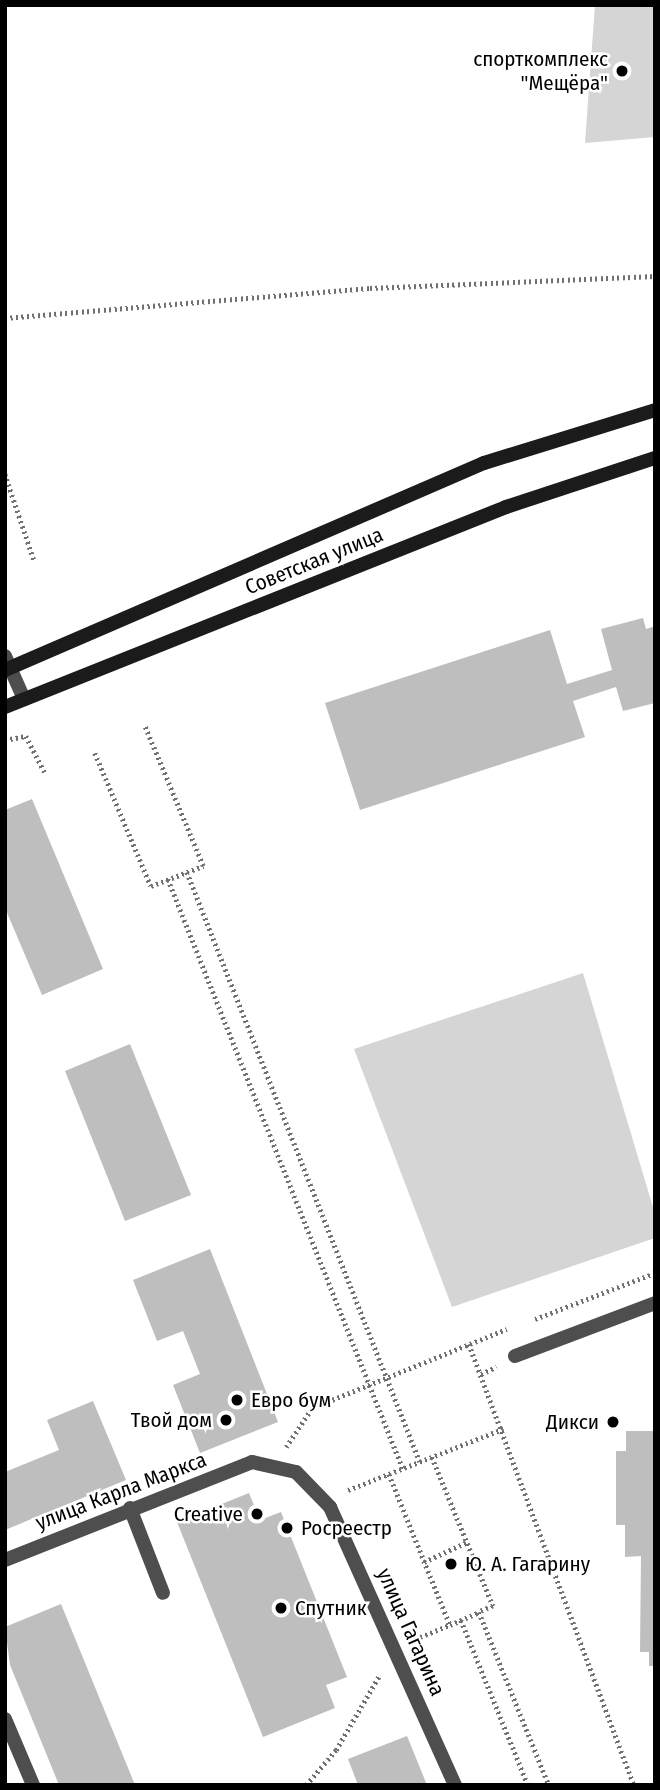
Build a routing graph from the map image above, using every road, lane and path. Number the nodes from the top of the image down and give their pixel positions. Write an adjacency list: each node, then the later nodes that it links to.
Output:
1 (655, 276): 2 (path)
2 (5, 318)
3 (655, 410): 7 (main road, Советская улица)
4 (655, 458): 8 (main road, Советская улица)
5 (5, 474): 6 (path)
6 (34, 560)
7 (7, 665): 8 (street, Советская улица)
8 (24, 699): 9 (main road)
9 (5, 707)
10 (145, 727): 14 (path)
11 (5, 740): 13 (path)
12 (95, 753): 15 (path)
13 (45, 773)
14 (187, 872): 15 (path); 22 (path)
15 (168, 879): 23 (path)
16 (655, 1273): 18 (path)
17 (655, 1303): 21 (street)
18 (531, 1320)
19 (519, 1325): 20 (path)
20 (469, 1344): 22 (path); 24 (path)
21 (515, 1356)
22 (387, 1377): 23 (path); 27 (path)
23 (369, 1384): 28 (path); 29 (path)
24 (503, 1429): 25 (path); 47 (path)
25 (432, 1457): 27 (path); 33 (path)
26 (253, 1462): 28 (street, улица Гагарина); 32 (street, улица Карла Маркса)
27 (420, 1462): 29 (path)
28 (275, 1468): 31 (street, улица Гагарина)
29 (403, 1469): 30 (path)
30 (389, 1474): 31 (path); 35 (path)
31 (324, 1500): 40 (street, улица Гагарина)
32 (130, 1508): 34 (street, улица Карла Маркса); 36 (street)
33 (467, 1542): 35 (path); 37 (path)
34 (5, 1560)
35 (425, 1562): 39 (path)
36 (163, 1593)
37 (479, 1612): 38 (path); 46 (path)
38 (461, 1620): 39 (path); 45 (path)
39 (450, 1625): 40 (path)
40 (395, 1647): 43 (path); 44 (street, улица Гагарина)
41 (5, 1718): 42 (street)
42 (33, 1785)
43 (306, 1785)
44 (455, 1785)
45 (528, 1785)
46 (549, 1785)
47 (634, 1785)

